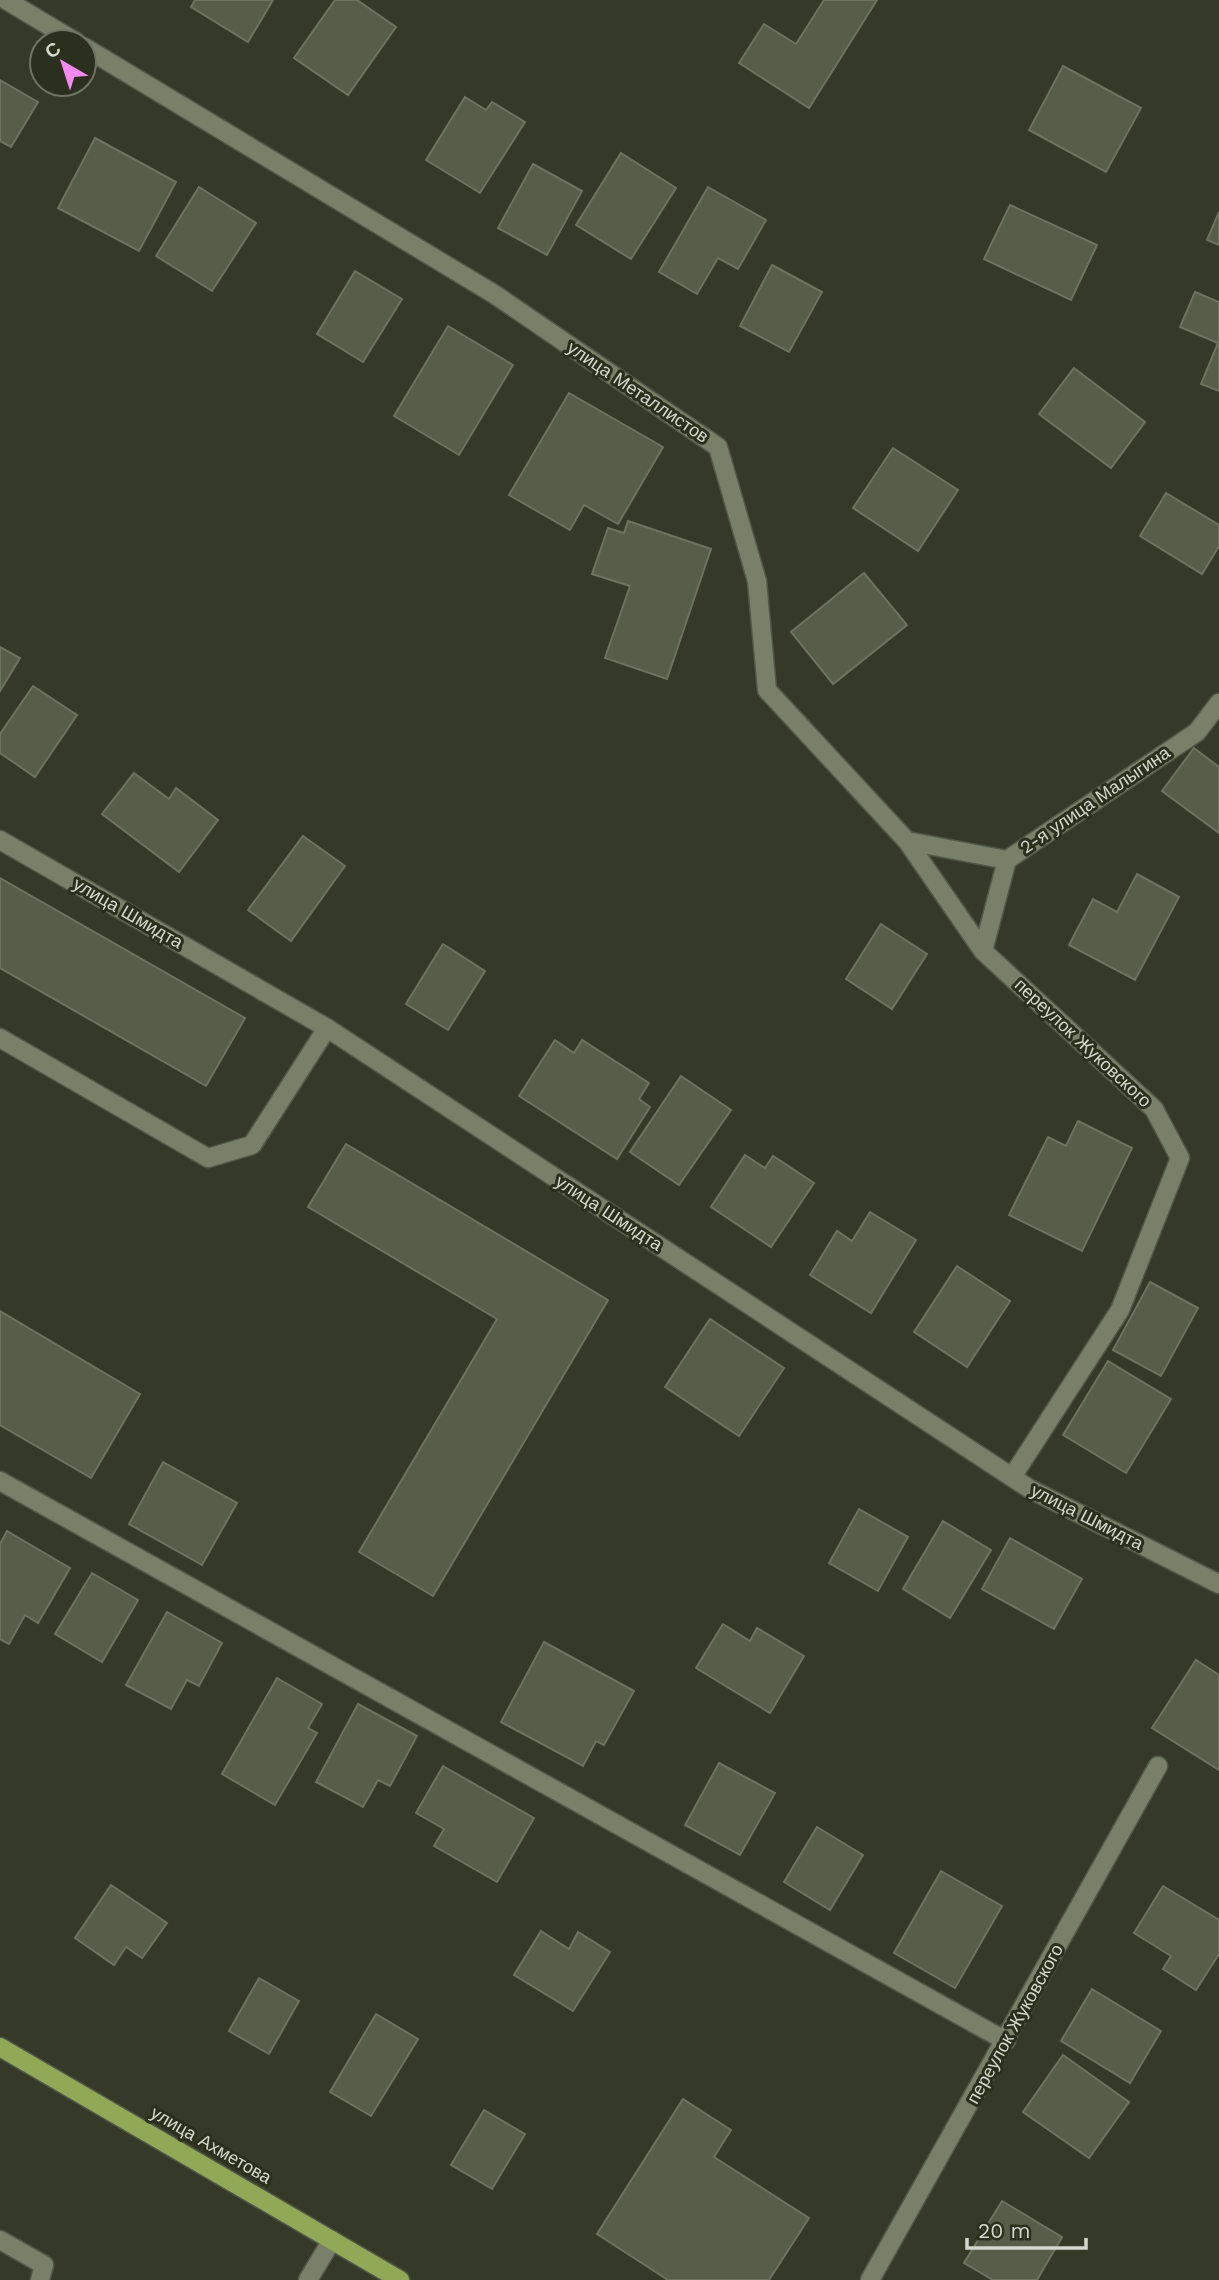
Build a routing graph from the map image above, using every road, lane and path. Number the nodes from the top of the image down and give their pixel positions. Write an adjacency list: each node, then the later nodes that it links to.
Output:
1 (6, 0): 2 (street)
2 (53, 28)
3 (98, 55): 6 (street, улица Металлистов)
4 (1219, 703): 7 (street, 2-я улица Малыгина)
5 (0, 839): 9 (street, улица Шмидта)
6 (907, 841): 7 (street); 8 (street, улица Металлистов)
7 (1007, 859): 8 (street, 2-я улица Малыгина)
8 (983, 951): 11 (street, переулок Жуковского)
9 (327, 1028): 10 (street); 11 (street, улица Шмидта)
10 (0, 1038)
11 (1012, 1477): 13 (street, улица Шмидта)
12 (0, 1481): 15 (street)
13 (1219, 1584)
14 (1158, 1766): 15 (street, переулок Жуковского)
15 (1006, 2041): 22 (street, переулок Жуковского)
16 (0, 2047): 18 (main road, улица Ахметова)
17 (0, 2240): 19 (street)
18 (332, 2240): 20 (street); 21 (main road, улица Ахметова)
19 (40, 2280)
20 (307, 2280)
21 (400, 2280)
22 (870, 2280)

